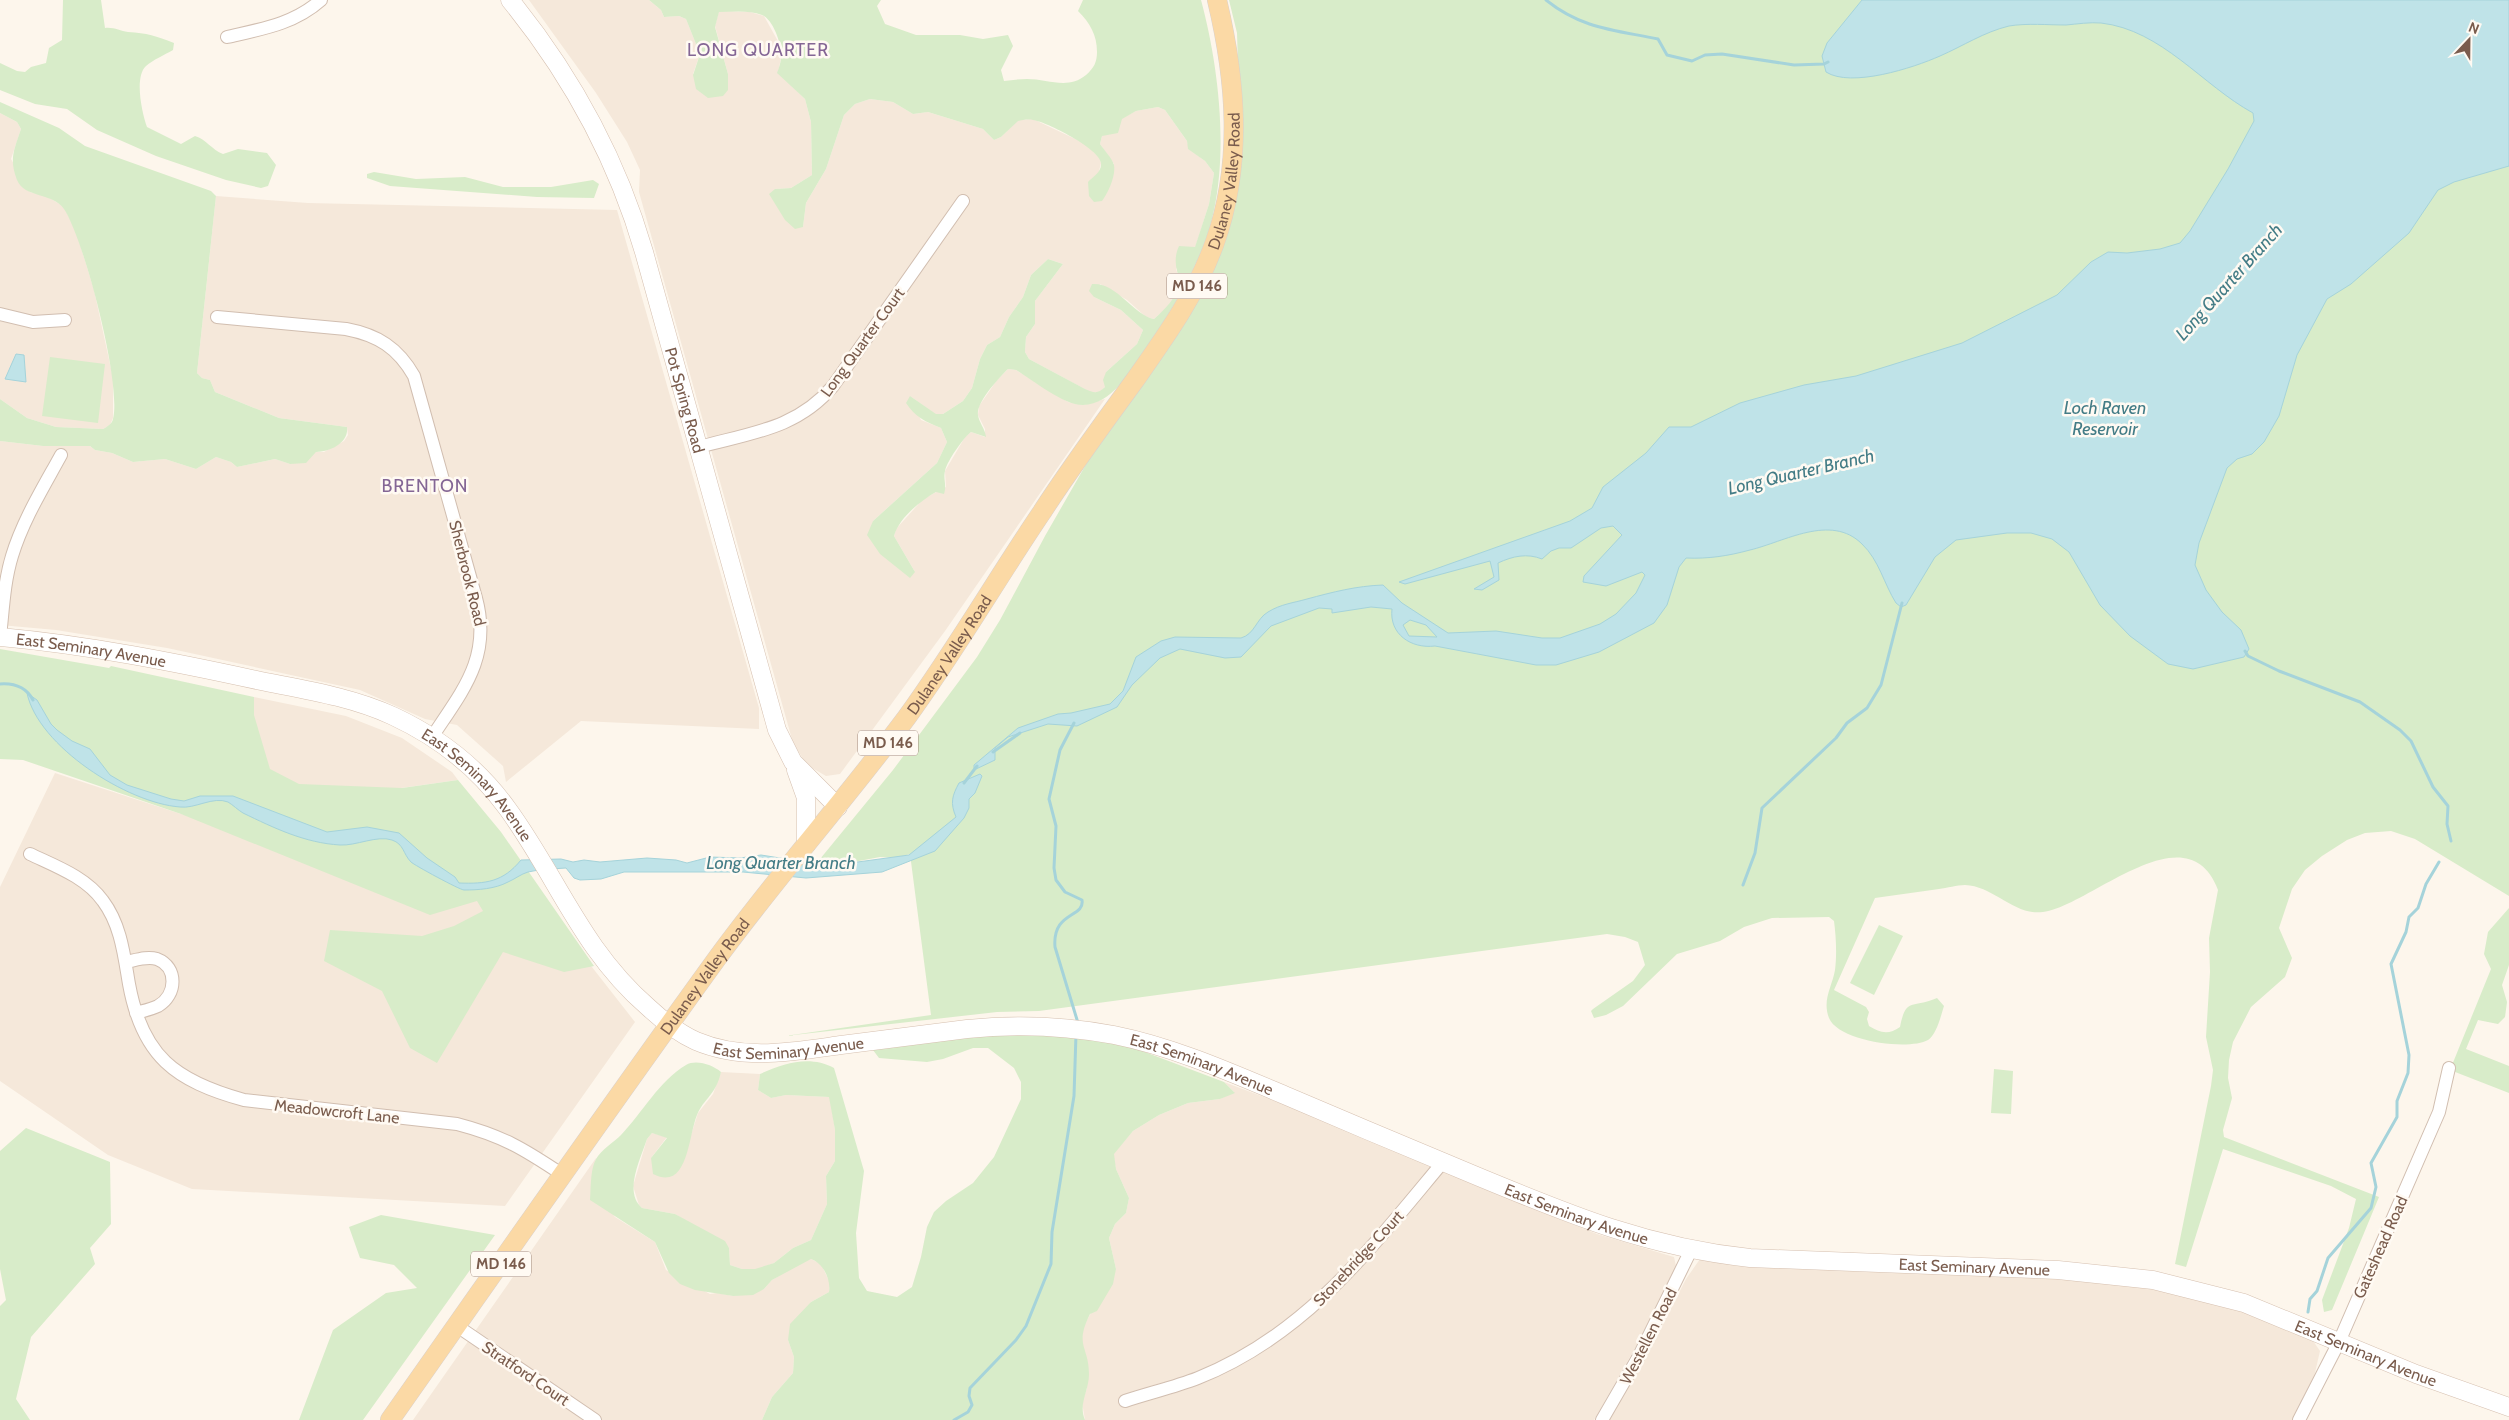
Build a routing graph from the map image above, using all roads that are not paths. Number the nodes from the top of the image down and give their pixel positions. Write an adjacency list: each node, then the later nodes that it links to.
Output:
1 (321, 0): 4 (street)
2 (510, 0): 9 (street, Pot Spring Road)
3 (1217, 0): 14 (main road, Dulaney Valley Road / MD 146)
4 (228, 37)
5 (964, 201): 9 (street, Long Quarter Court)
6 (0, 314): 8 (street)
7 (217, 317): 12 (street, Sherbrook Road)
8 (66, 320)
9 (698, 447): 13 (street, Pot Spring Road)
10 (61, 455): 11 (street)
11 (0, 637): 12 (street, East Seminary Avenue)
12 (432, 737): 19 (street, East Seminary Avenue)
13 (793, 762): 14 (street, Pot Spring Road); 15 (street)
14 (838, 807): 15 (main road, Dulaney Valley Road / MD 146)
15 (806, 845): 19 (main road, Dulaney Valley Road / MD 146)
16 (30, 854): 17 (street, Meadowcroft Lane)
17 (126, 962): 18 (street, Meadowcroft Lane); 18 (street)
18 (136, 1013): 22 (street, Meadowcroft Lane)
19 (670, 1025): 21 (street, East Seminary Avenue); 22 (main road, Dulaney Valley Road / MD 146)
20 (2449, 1068): 25 (street, Gateshead Road)
21 (1443, 1162): 23 (street, East Seminary Avenue); 26 (street, Stonebridge Court)
22 (563, 1175): 24 (main road, Dulaney Valley Road / MD 146)
23 (1690, 1250): 25 (street, East Seminary Avenue); 30 (street, Westellen Road)
24 (457, 1326): 28 (main road, Dulaney Valley Road / MD 146); 29 (street, Stratford Court)
25 (2339, 1342): 27 (street, East Seminary Avenue); 31 (street, Gateshead Road)
26 (1126, 1400)
27 (2509, 1407)
28 (390, 1420)
29 (595, 1420)
30 (1602, 1420)
31 (2299, 1420)

